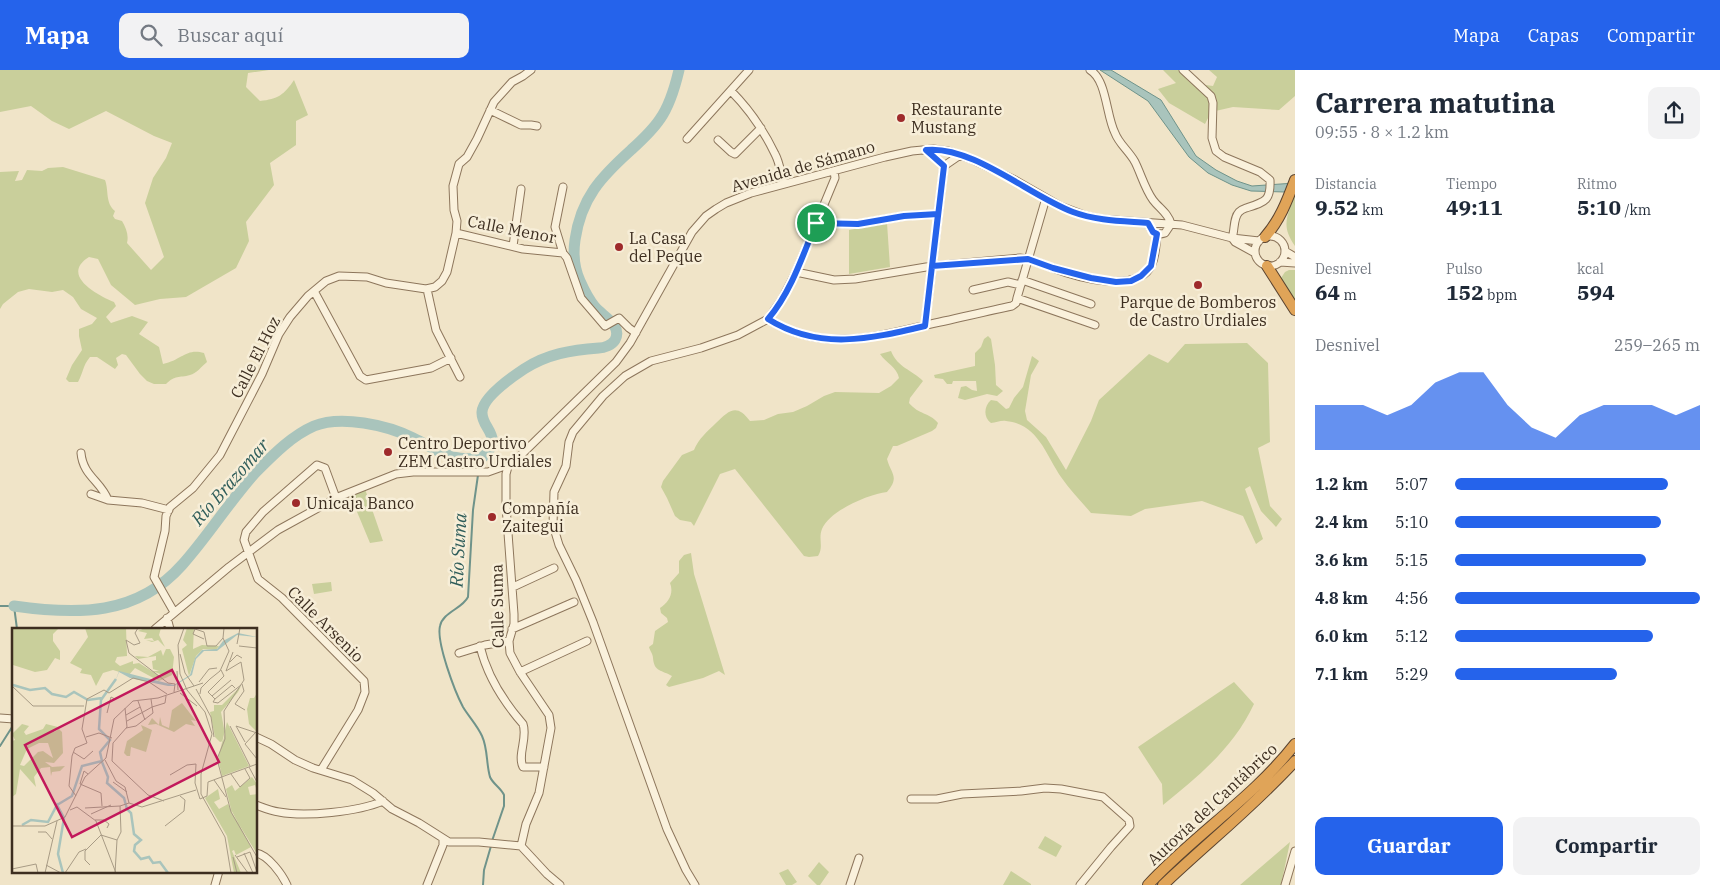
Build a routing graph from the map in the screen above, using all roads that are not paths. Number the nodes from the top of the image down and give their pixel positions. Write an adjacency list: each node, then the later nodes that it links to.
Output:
1 (530, 70): 6 (street)
2 (749, 70): 5 (street)
3 (1090, 70): 23 (street)
4 (1182, 70): 26 (street)
5 (730, 91): 8 (street); 9 (street)
6 (490, 110): 7 (street); 24 (street)
7 (537, 126)
8 (760, 128): 10 (street); 16 (street)
9 (687, 139)
10 (718, 140)
11 (926, 150): 12 (street, Avenida de Sámano); 13 (street); 14 (street, Avenida de Sámano)
12 (960, 155): 13 (street); 19 (street, Avenida de Sámano)
13 (944, 166): 20 (street)
14 (834, 170): 16 (street, Avenida de Sámano); 21 (street)
15 (1295, 180): 27 (highway)
16 (784, 184): 49 (street, Avenida de Sámano)
17 (564, 187): 30 (street)
18 (521, 189): 28 (street)
19 (1046, 198): 22 (street, Avenida de Sámano); 33 (street)
20 (938, 214): 21 (street); 36 (street)
21 (816, 223): 38 (street)
22 (1148, 223): 23 (street, Avenida de Sámano); 25 (street)
23 (1171, 224): 25 (street); 26 (street, Avenida de Sámano)
24 (456, 233): 28 (street, Calle Menor); 40 (street)
25 (1157, 234): 33 (street)
26 (1232, 238): 27 (street, Avenida de Sámano); 31 (street, Avenida de Sámano)
27 (1262, 239): 29 (street); 31 (street)
28 (513, 246): 30 (street, Calle Menor)
29 (1285, 251): 32 (street); 34 (street)
30 (563, 253): 49 (street, Calle Menor)
31 (1255, 253): 37 (street)
32 (1295, 257)
33 (1028, 259): 36 (street); 39 (street)
34 (1280, 262): 35 (street); 37 (street)
35 (1295, 263)
36 (932, 266): 38 (street); 48 (street)
37 (1267, 266): 45 (highway)
38 (796, 272): 46 (street)
39 (1022, 283): 41 (street); 43 (street); 44 (street)
40 (427, 289): 42 (street, Calle El Hoz); 50 (street)
41 (973, 290)
42 (314, 291): 50 (street); 57 (street, Calle El Hoz)
43 (1018, 298): 47 (street); 48 (street)
44 (1091, 304)
45 (1295, 310)
46 (768, 319): 48 (street); 90 (street)
47 (1095, 325)
48 (925, 326)
49 (636, 333): 53 (street, Avenida de Sámano)
50 (451, 358): 51 (street)
51 (460, 377)
52 (81, 453): 56 (street)
53 (509, 463): 55 (street, Avenida de Sámano); 60 (street, Calle Suma)
54 (91, 494): 56 (street)
55 (336, 498): 58 (street); 58 (street)
56 (108, 500): 57 (street)
57 (169, 510): 62 (street)
58 (248, 553): 62 (street); 76 (street, Calle Arsenio)
59 (554, 568): 60 (street)
60 (513, 587): 66 (street, Calle Suma)
61 (574, 602): 66 (street)
62 (174, 612): 63 (street)
63 (167, 618): 64 (street); 65 (street)
64 (156, 628)
65 (170, 628)
66 (512, 629): 67 (street, Calle Suma)
67 (509, 641): 69 (street); 71 (street, Calle Suma)
68 (587, 641): 71 (street)
69 (480, 646): 70 (street); 75 (street)
70 (460, 652)
71 (520, 672): 75 (street, Calle Suma)
72 (1295, 735): 74 (highway)
73 (258, 738): 76 (street)
74 (1293, 753): 93 (highway, Autovía del Cantábrico); 94 (highway, Autovía del Cantábrico)
75 (544, 767): 81 (street, Calle Suma)
76 (321, 770): 78 (street)
77 (911, 799): 92 (street)
78 (383, 801): 79 (street); 80 (street)
79 (258, 806)
80 (443, 840): 81 (street); 88 (street)
81 (521, 846): 89 (street)
82 (1295, 851): 95 (street)
83 (258, 853): 87 (street)
84 (859, 858): 91 (street)
85 (219, 872): 86 (street)
86 (215, 885)
87 (287, 885)
88 (427, 885)
89 (560, 885)
90 (695, 885)
91 (850, 885)
92 (1080, 885)
93 (1148, 885)
94 (1164, 885)
95 (1285, 885)

